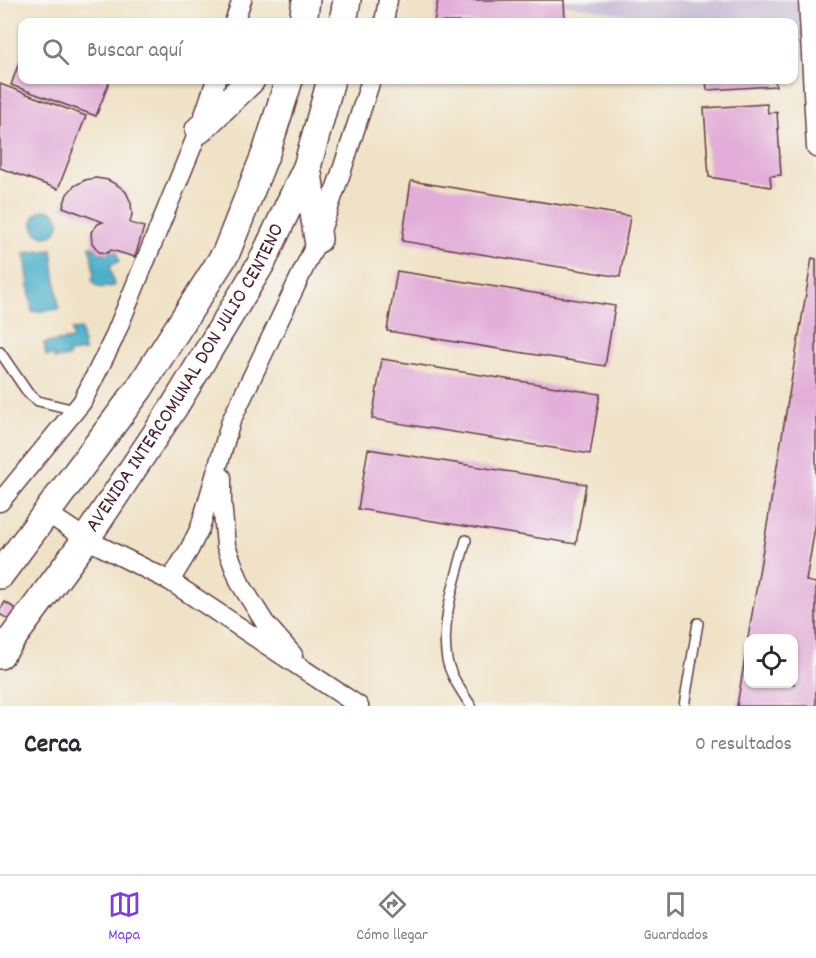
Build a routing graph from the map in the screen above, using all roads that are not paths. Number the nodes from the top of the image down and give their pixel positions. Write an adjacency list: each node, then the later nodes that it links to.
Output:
1 (242, 0): 6 (street)
2 (306, 0): 7 (main road)
3 (347, 0): 8 (main road)
4 (388, 0): 9 (street)
5 (808, 0): 16 (street)
6 (235, 18)
7 (304, 18)
8 (344, 18)
9 (385, 18)
10 (215, 84): 15 (street)
11 (247, 84): 15 (main road)
12 (288, 84): 23 (main road, AVENIDA INTERCOMUNAL DON JULIO CENTENO)
13 (330, 84): 17 (main road, AVENIDA INTERCOMUNAL DON JULIO CENTENO)
14 (370, 84): 18 (street, AVENIDA INTERCOMUNAL DON JULIO CENTENO)
15 (200, 130): 20 (street)
16 (816, 148)
17 (307, 167): 18 (main road); 24 (main road, AVENIDA INTERCOMUNAL DON JULIO CENTENO)
18 (318, 238): 21 (street, AVENIDA INTERCOMUNAL DON JULIO CENTENO)
19 (0, 352): 20 (lane)
20 (75, 410): 22 (street)
21 (222, 452): 27 (street, AVENIDA INTERCOMUNAL DON JULIO CENTENO); 30 (street)
22 (0, 502)
23 (47, 513): 24 (street); 26 (main road, AVENIDA INTERCOMUNAL DON JULIO CENTENO)
24 (86, 539): 27 (street); 29 (main road, AVENIDA INTERCOMUNAL DON JULIO CENTENO)
25 (466, 540): 32 (lane)
26 (0, 575)
27 (170, 581): 30 (street)
28 (698, 623): 33 (lane)
29 (0, 655)
30 (309, 673): 31 (street)
31 (358, 706)
32 (471, 706)
33 (684, 706)

